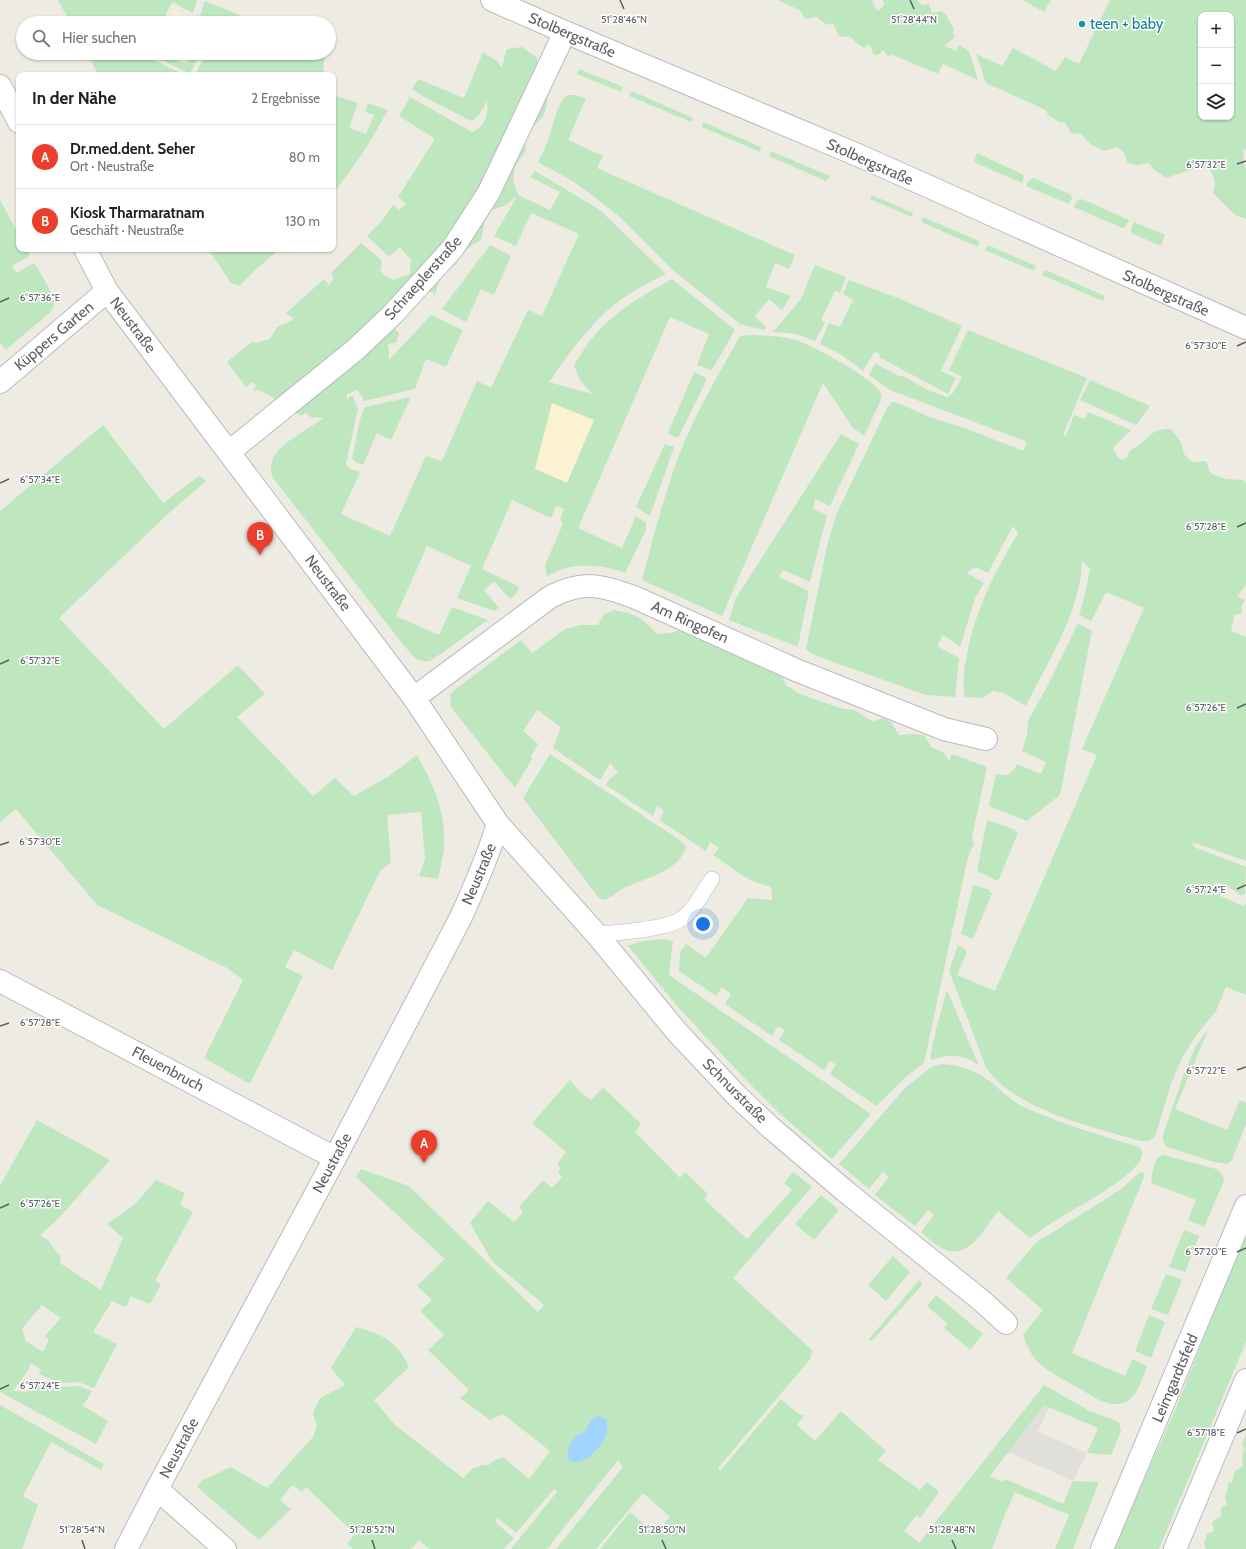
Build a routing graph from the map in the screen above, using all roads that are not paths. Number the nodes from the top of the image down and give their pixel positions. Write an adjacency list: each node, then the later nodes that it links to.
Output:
1 (492, 0): 2 (street, Stolbergstraße)
2 (565, 32): 7 (street, Stolbergstraße); 9 (street, Schraeplerstraße)
3 (0, 86): 4 (street)
4 (16, 116)
5 (87, 252): 6 (street, Neustraße)
6 (107, 291): 8 (street, Küppers Garten); 9 (street, Neustraße)
7 (1246, 328)
8 (0, 382)
9 (230, 452): 10 (street, Neustraße)
10 (414, 698): 11 (street, Am Ringofen); 12 (street, Neustraße)
11 (986, 739)
12 (498, 824): 14 (street, Schnurstraße); 16 (street, Neustraße)
13 (712, 879): 14 (lane)
14 (595, 933): 18 (street, Schnurstraße)
15 (0, 981): 16 (street, Fleuenbruch)
16 (335, 1158): 20 (street, Neustraße)
17 (1246, 1206): 23 (street, Leimgardtsfeld)
18 (1006, 1323)
19 (1246, 1380): 24 (street)
20 (156, 1489): 21 (street, Neustraße); 22 (street)
21 (126, 1549)
22 (225, 1549)
23 (1102, 1549)
24 (1175, 1549)

